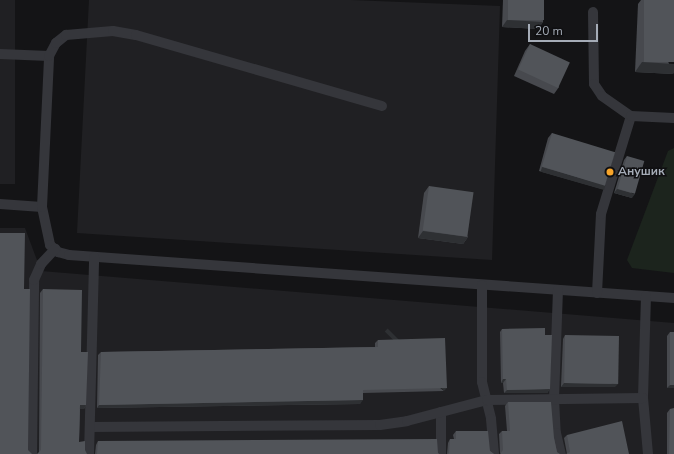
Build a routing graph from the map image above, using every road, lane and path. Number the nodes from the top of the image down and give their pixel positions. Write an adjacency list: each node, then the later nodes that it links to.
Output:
1 (593, 12): 5 (lane)
2 (0, 54): 3 (lane)
3 (49, 56): 4 (lane); 8 (lane)
4 (382, 106)
5 (631, 116): 6 (lane); 13 (lane)
6 (674, 118)
7 (0, 204): 8 (lane)
8 (42, 207): 9 (lane)
9 (54, 249): 10 (lane); 21 (lane)
10 (94, 257): 11 (lane); 20 (lane)
11 (482, 285): 12 (lane); 17 (lane)
12 (558, 290): 13 (lane); 18 (lane)
13 (598, 293): 14 (lane)
14 (646, 296): 15 (lane); 16 (lane)
15 (674, 298)
16 (643, 398): 18 (lane); 26 (lane)
17 (487, 400): 18 (lane); 19 (lane); 24 (lane)
18 (554, 400): 25 (lane)
19 (441, 412): 20 (lane); 23 (lane)
20 (90, 427): 22 (lane)
21 (32, 454)
22 (89, 454)
23 (441, 454)
24 (494, 454)
25 (561, 454)
26 (648, 454)

